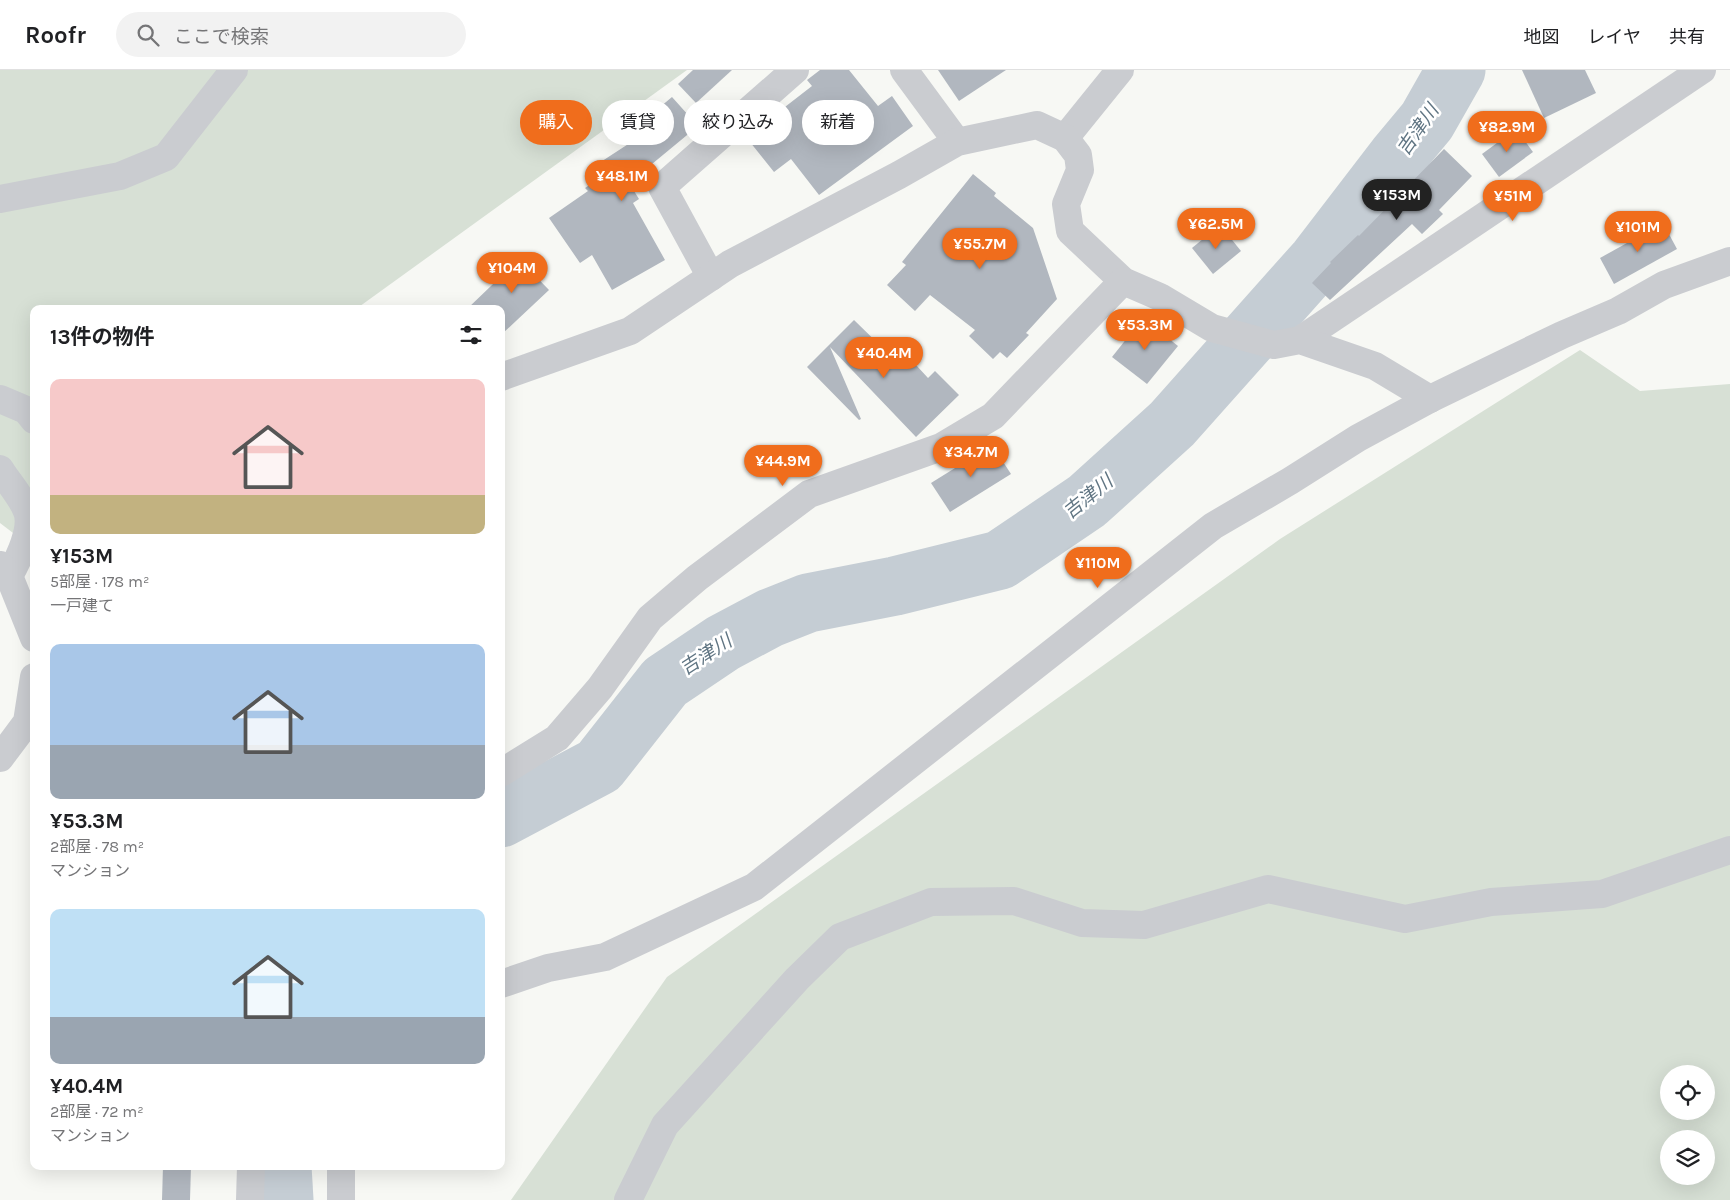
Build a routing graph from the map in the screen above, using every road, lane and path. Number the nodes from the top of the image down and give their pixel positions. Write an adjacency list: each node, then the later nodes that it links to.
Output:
1 (234, 70): 8 (street)
2 (795, 70): 10 (street)
3 (904, 70): 7 (street)
4 (1120, 70): 6 (street)
5 (1702, 70): 12 (street)
6 (1065, 138): 7 (street); 11 (street)
7 (957, 142): 10 (street)
8 (0, 199)
9 (1730, 261): 15 (street)
10 (710, 277): 13 (street)
11 (1123, 281): 12 (street); 22 (street)
12 (1300, 340): 15 (street)
13 (505, 376)
14 (0, 399): 16 (street)
15 (1430, 399): 24 (street)
16 (30, 415)
17 (0, 469): 18 (street)
18 (5, 571): 19 (street)
19 (30, 629)
20 (30, 703): 21 (street)
21 (0, 758)
22 (505, 770)
23 (1730, 850): 29 (street)
24 (505, 983)
25 (251, 1170): 27 (street)
26 (341, 1170): 28 (street)
27 (250, 1200)
28 (341, 1200)
29 (628, 1200)

